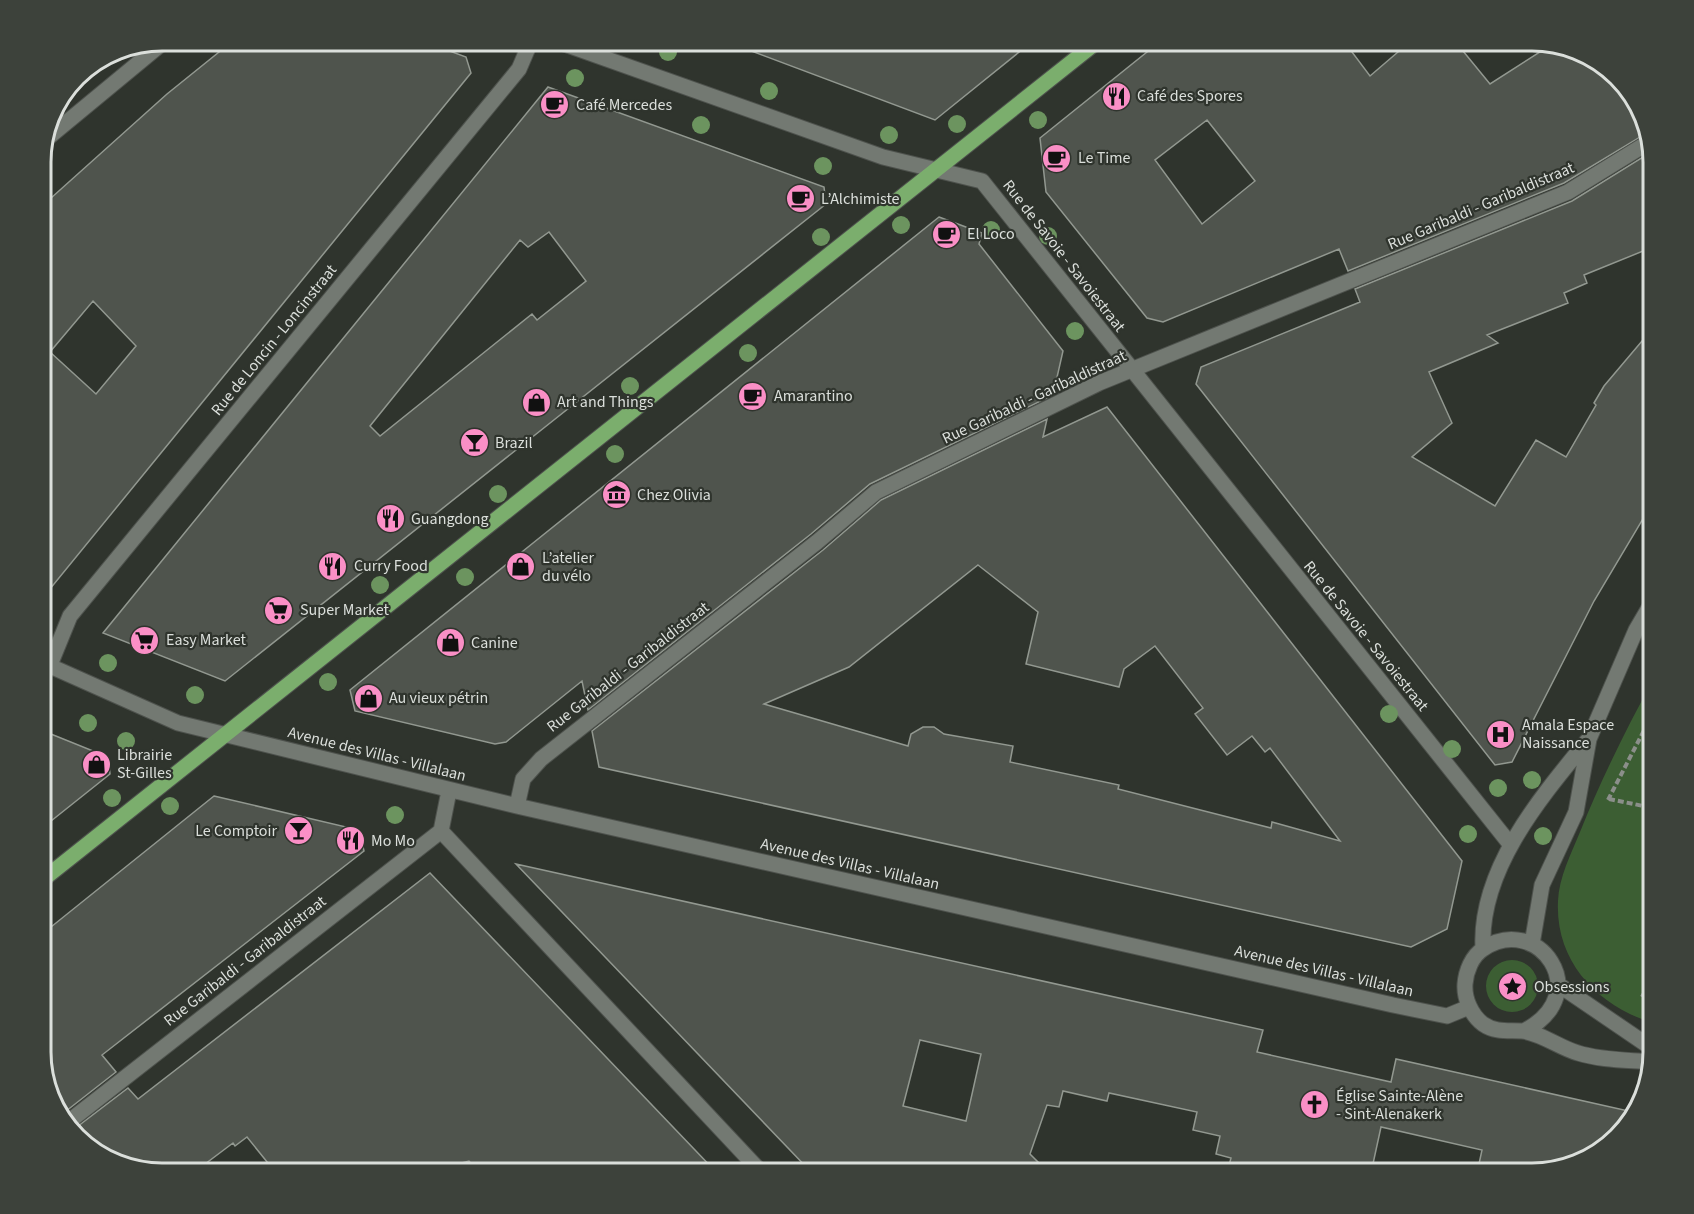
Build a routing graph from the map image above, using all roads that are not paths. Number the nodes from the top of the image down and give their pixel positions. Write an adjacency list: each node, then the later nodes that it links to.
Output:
1 (526, 51): 10 (street, Rue de Loncin - Loncinstraat)
2 (587, 51): 7 (street, Rue de Savoie - Savoiestraat)
3 (1084, 51): 7 (main road)
4 (151, 52): 5 (street)
5 (55, 131)
6 (1642, 147): 8 (street, Rue Garibaldi - Garibaldistraat)
7 (935, 170): 8 (street, Rue de Savoie - Savoiestraat); 12 (main road)
8 (1131, 371): 15 (street, Rue Garibaldi - Garibaldistraat); 17 (street, Rue de Savoie - Savoiestraat)
9 (1643, 618): 13 (street)
10 (51, 654)
11 (51, 666): 12 (street, Avenue des Villas - Villalaan)
12 (223, 734): 14 (street, Avenue des Villas - Villalaan); 18 (main road)
13 (1589, 738): 17 (street); 19 (street)
14 (449, 791): 15 (street, Avenue des Villas - Villalaan); 16 (street)
15 (517, 806): 22 (street, Avenue des Villas - Villalaan)
16 (441, 831): 26 (street, Rue Garibaldi - Garibaldistraat); 27 (street)
17 (1510, 844): 20 (street)
18 (51, 874)
19 (1532, 944): 20 (street); 21 (street)
20 (1483, 948): 22 (street)
21 (1559, 985): 23 (street); 24 (street)
22 (1469, 1007): 23 (street)
23 (1524, 1031): 25 (street)
24 (1643, 1042)
25 (1642, 1061)
26 (73, 1118)
27 (753, 1163)

